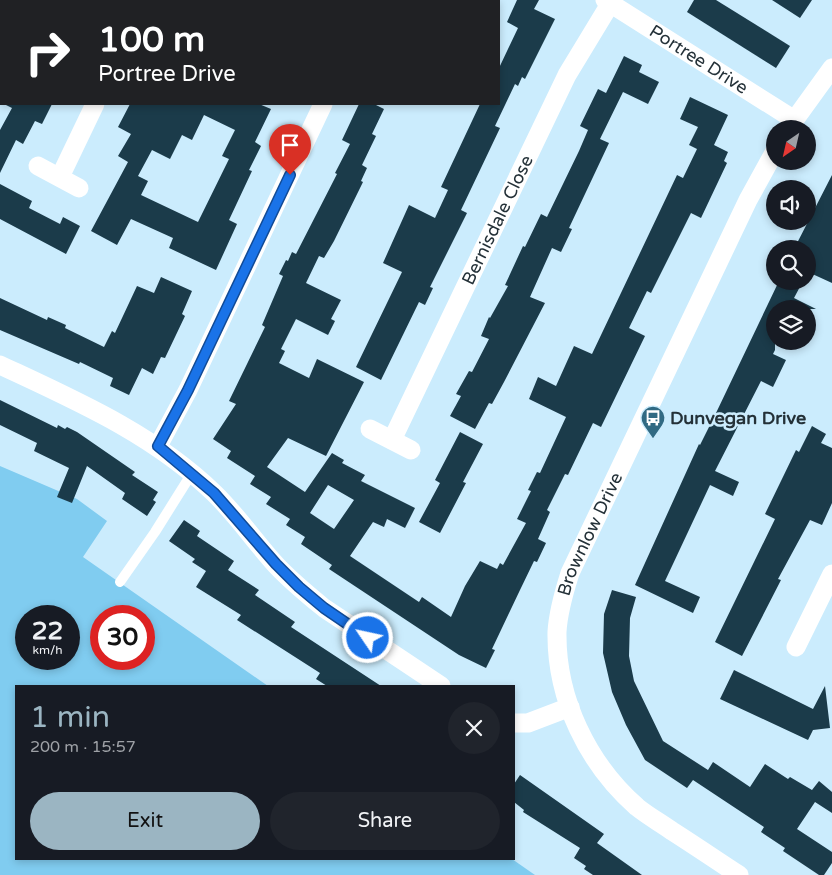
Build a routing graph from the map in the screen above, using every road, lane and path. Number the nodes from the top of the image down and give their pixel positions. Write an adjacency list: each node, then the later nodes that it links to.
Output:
1 (608, 2): 5 (street, Portree Drive); 13 (street, Bernisdale Close)
2 (832, 68): 6 (street)
3 (95, 105): 9 (street)
4 (324, 105): 14 (street)
5 (785, 120)
6 (794, 120)
7 (38, 166): 9 (street)
8 (766, 167): 21 (street, Brownlow Drive)
9 (60, 178): 10 (street)
10 (79, 188)
11 (0, 365): 14 (street)
12 (370, 429): 13 (street)
13 (392, 440): 15 (street)
14 (158, 446): 16 (street)
15 (411, 450)
16 (192, 473): 18 (lane); 20 (street)
17 (832, 574): 19 (street)
18 (120, 582)
19 (796, 647)
20 (440, 685)
21 (570, 707): 22 (street); 23 (street, Brownlow Drive)
22 (515, 723)
23 (739, 875)

